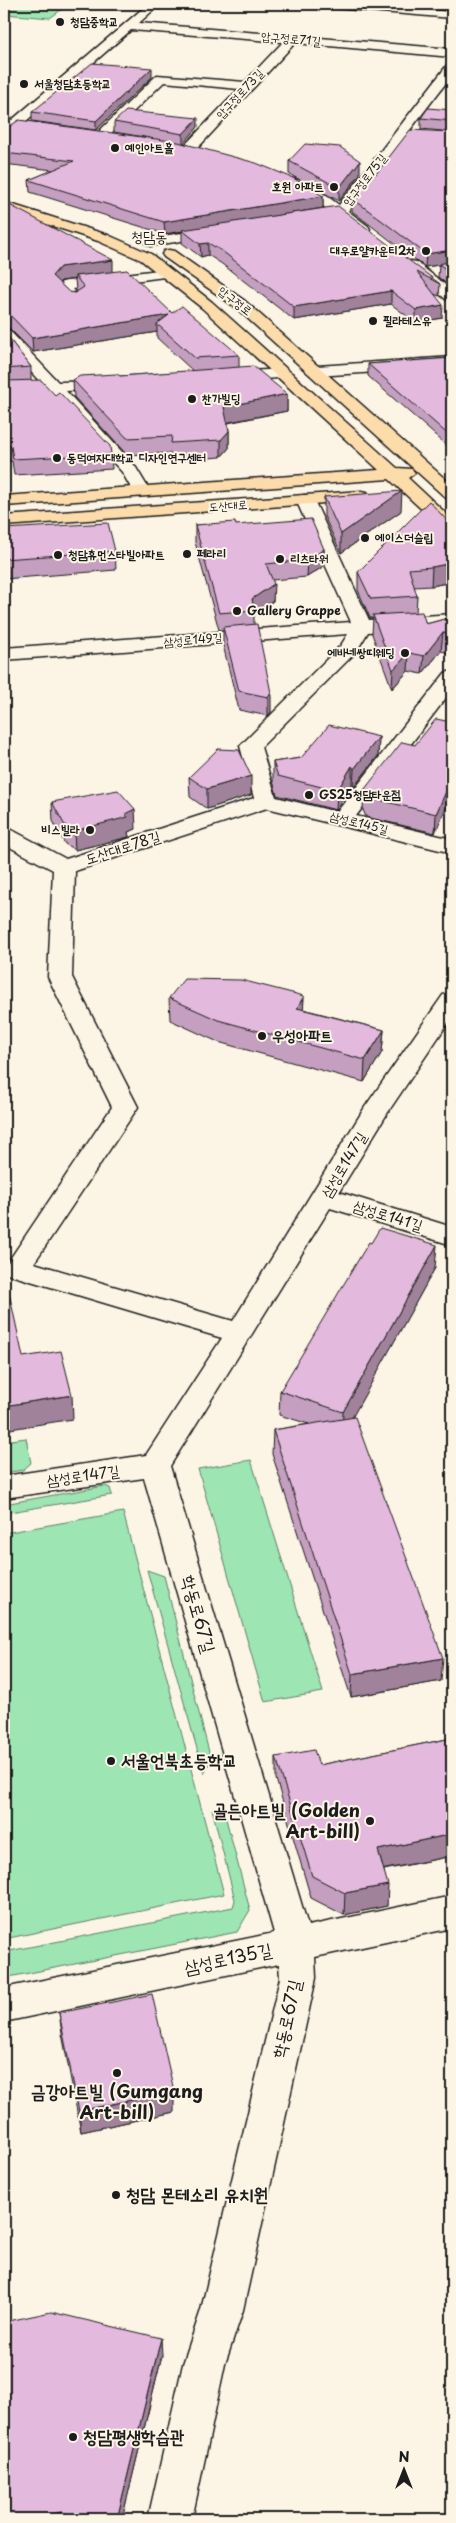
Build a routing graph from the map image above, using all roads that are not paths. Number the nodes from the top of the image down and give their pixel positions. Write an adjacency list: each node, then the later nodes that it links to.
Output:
1 (154, 4): 4 (street)
2 (322, 4): 3 (street)
3 (452, 15)
4 (130, 26): 5 (street, 압구정로71길); 9 (street)
5 (292, 40): 6 (street, 압구정로71길); 8 (street, 압구정로73길)
6 (452, 53)
7 (452, 67): 11 (street, 압구정로75길)
8 (248, 86): 14 (street); 15 (street, 압구정로73길)
9 (9, 124): 10 (street); 12 (street)
10 (63, 130)
11 (402, 133): 13 (street); 19 (street, 압구정로75길)
12 (4, 134)
13 (418, 135)
14 (121, 138)
15 (206, 153)
16 (281, 177): 19 (street)
17 (4, 195): 23 (main road, 압구정로)
18 (4, 206): 26 (main road, 압구정로)
19 (341, 211): 20 (street, 압구정로75길); 22 (street)
20 (312, 216)
21 (235, 228): 23 (street)
22 (378, 240)
23 (150, 242): 32 (main road, 압구정로)
24 (400, 257): 27 (street)
25 (445, 269): 27 (street)
26 (166, 273): 29 (street); 33 (main road, 압구정로)
27 (422, 274): 28 (street)
28 (452, 297)
29 (75, 301)
30 (4, 333): 36 (street)
31 (452, 362): 32 (street)
32 (317, 371): 39 (main road, 압구정로)
33 (284, 374): 34 (street); 40 (main road, 압구정로)
34 (211, 378)
35 (123, 383): 36 (street)
36 (55, 387): 37 (street); 41 (street)
37 (4, 390)
38 (449, 470): 39 (main road, 도산대로)
39 (428, 472): 40 (main road, 도산대로); 42 (main road, 압구정로)
40 (395, 474): 41 (main road, 도산대로); 43 (main road, 압구정로)
41 (141, 491): 45 (main road, 도산대로)
42 (451, 491): 43 (main road, 도산대로)
43 (413, 493): 44 (main road, 도산대로); 47 (main road, 압구정로)
44 (305, 500): 46 (main road, 도산대로); 49 (street)
45 (4, 501)
46 (4, 521)
47 (452, 528)
48 (447, 620): 49 (street, 삼성로149길); 50 (street, 삼성로149길)
49 (362, 626): 51 (street, 삼성로149길); 53 (street)
50 (452, 641)
51 (4, 654)
52 (452, 677): 54 (street)
53 (266, 801): 54 (street, 삼성로145길); 57 (street, 도산대로78길)
54 (343, 819): 56 (street, 삼성로145길)
55 (4, 835): 57 (street)
56 (452, 846)
57 (64, 867): 61 (street)
58 (452, 1000): 59 (street, 삼성로147길)
59 (324, 1197): 60 (street, 삼성로141길); 61 (street, 삼성로147길)
60 (452, 1236)
61 (240, 1333): 62 (street, 삼성로147길)
62 (155, 1465): 63 (street, 삼성로147길); 65 (street, 학동로67길)
63 (4, 1487)
64 (452, 1912): 65 (street, 삼성로135길)
65 (296, 1945): 66 (street, 삼성로135길); 67 (street, 학동로67길)
66 (4, 2005)
67 (170, 2519)

